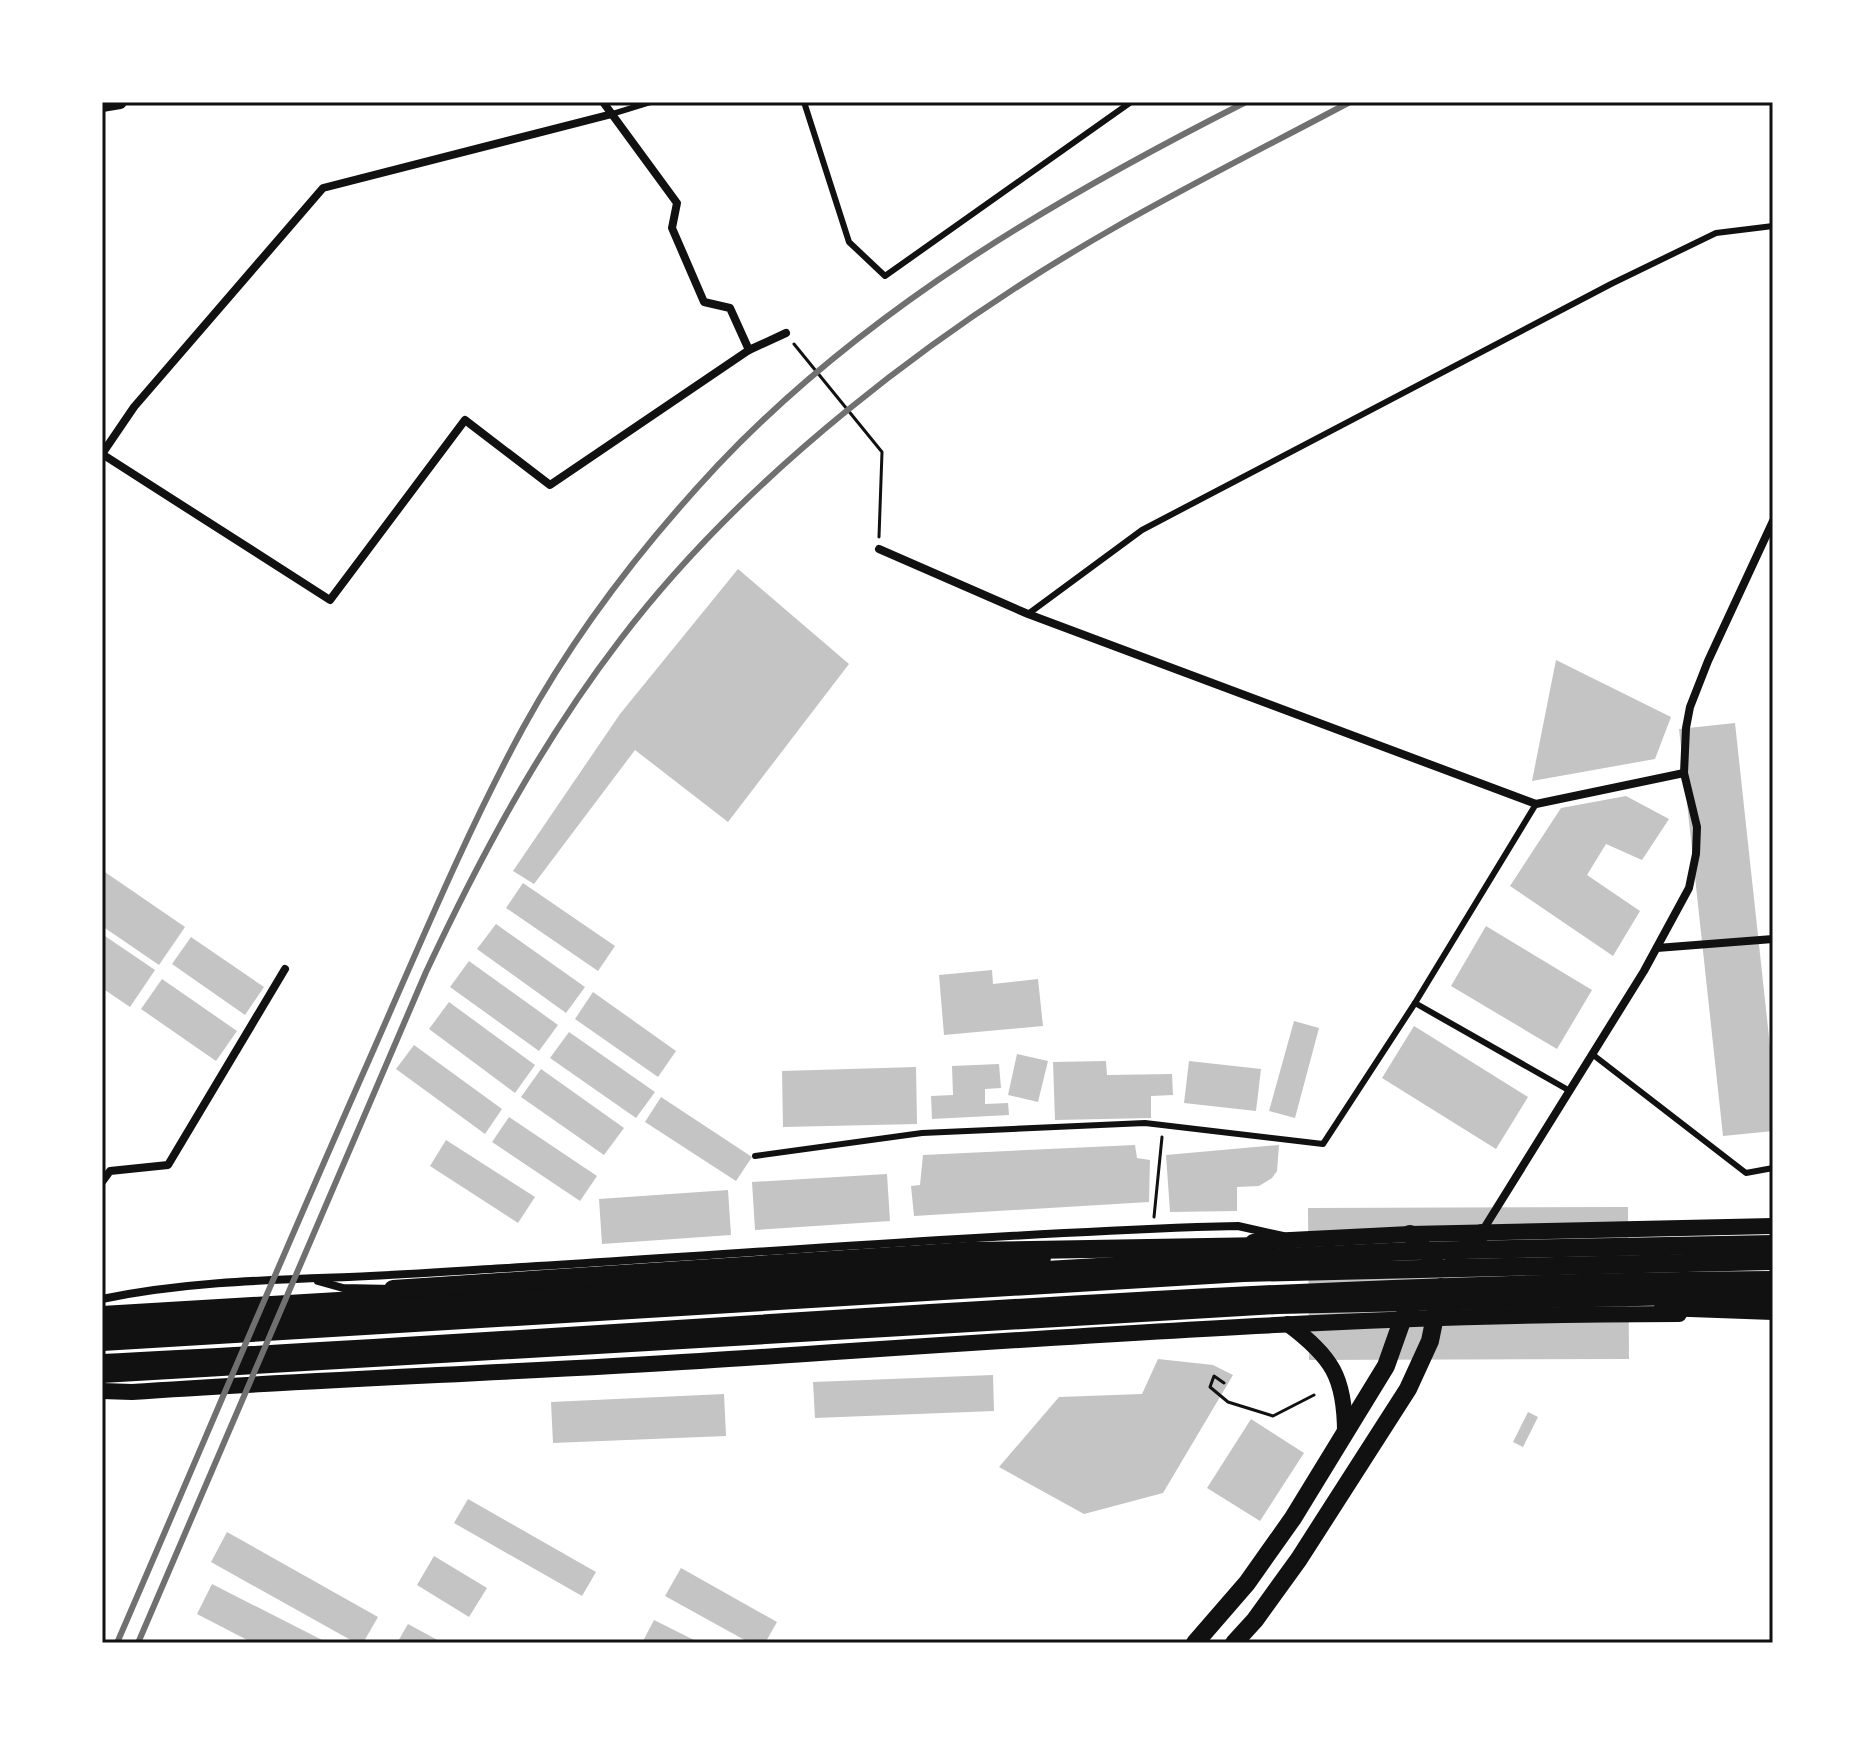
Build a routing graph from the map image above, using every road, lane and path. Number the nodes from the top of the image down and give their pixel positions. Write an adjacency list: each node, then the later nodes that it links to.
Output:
1 (120, 102): 6 (street)
2 (603, 102): 7 (street)
3 (651, 102): 7 (lane)
4 (804, 102): 5 (lane)
5 (1131, 102)
6 (102, 105)
7 (612, 114): 10 (street); 11 (street)
8 (1773, 226): 14 (lane)
9 (786, 333): 10 (street); 13 (path)
10 (749, 350): 11 (street)
11 (102, 454)
12 (1773, 521): 15 (street)
13 (879, 549): 14 (street)
14 (1028, 614): 16 (street)
15 (1684, 773): 16 (street); 18 (street)
16 (1536, 804): 20 (lane)
17 (1773, 939): 18 (street)
18 (1657, 948): 21 (street)
19 (285, 969): 26 (street)
20 (1415, 1003): 22 (lane); 23 (lane)
21 (1592, 1054): 22 (street); 25 (lane)
22 (1570, 1091): 29 (street)
23 (1163, 1126): 24 (lane); 28 (path)
24 (755, 1156)
25 (1773, 1168)
26 (102, 1182)
27 (1773, 1226): 29 (main road)
28 (1153, 1228): 30 (street); 37 (street)
29 (1482, 1233): 31 (main road); 43 (main road)
30 (1292, 1238): 31 (main road); 33 (main road); 35 (main road)
31 (1411, 1242): 32 (main road); 40 (main road); 43 (main road); 57 (main road)
32 (1773, 1244)
33 (997, 1261): 41 (street); 47 (main road)
34 (1773, 1261): 36 (main road)
35 (1342, 1264): 41 (main road); 42 (street); 43 (main road)
36 (1516, 1274): 38 (main road); 43 (main road); 52 (street)
37 (309, 1278): 40 (street); 45 (street)
38 (1714, 1280): 39 (main road); 53 (main road)
39 (1773, 1280)
40 (393, 1289): 47 (main road)
41 (996, 1289): 58 (main road)
42 (1345, 1289): 43 (main road); 49 (main road)
43 (1424, 1292): 54 (main road); 54 (main road); 56 (main road); 73 (main road)
44 (1773, 1294): 46 (main road)
45 (102, 1299)
46 (1460, 1300): 53 (main road); 66 (main road)
47 (326, 1302): 48 (main road)
48 (277, 1304): 50 (main road); 55 (main road)
49 (1011, 1308): 59 (main road); 61 (street)
50 (175, 1309): 51 (main road); 55 (main road)
51 (102, 1314)
52 (1519, 1314): 53 (main road); 54 (main road)
53 (1772, 1314)
54 (1437, 1317): 75 (main road)
55 (229, 1320): 58 (main road); 60 (main road)
56 (1288, 1324): 61 (main road); 73 (main road)
57 (102, 1325)
58 (279, 1331): 60 (main road)
59 (581, 1335): 63 (main road); 65 (street)
60 (170, 1338): 62 (main road)
61 (1013, 1340): 65 (main road)
62 (102, 1342)
63 (330, 1350): 64 (main road); 67 (street)
64 (102, 1363)
65 (584, 1368): 67 (main road)
66 (102, 1374)
67 (334, 1381): 70 (main road)
68 (1224, 1383): 71 (path)
69 (102, 1391): 70 (main road)
70 (132, 1392): 72 (street)
71 (1314, 1395)
72 (102, 1398)
73 (1345, 1433): 74 (main road)
74 (1195, 1643)
75 (1234, 1643)

